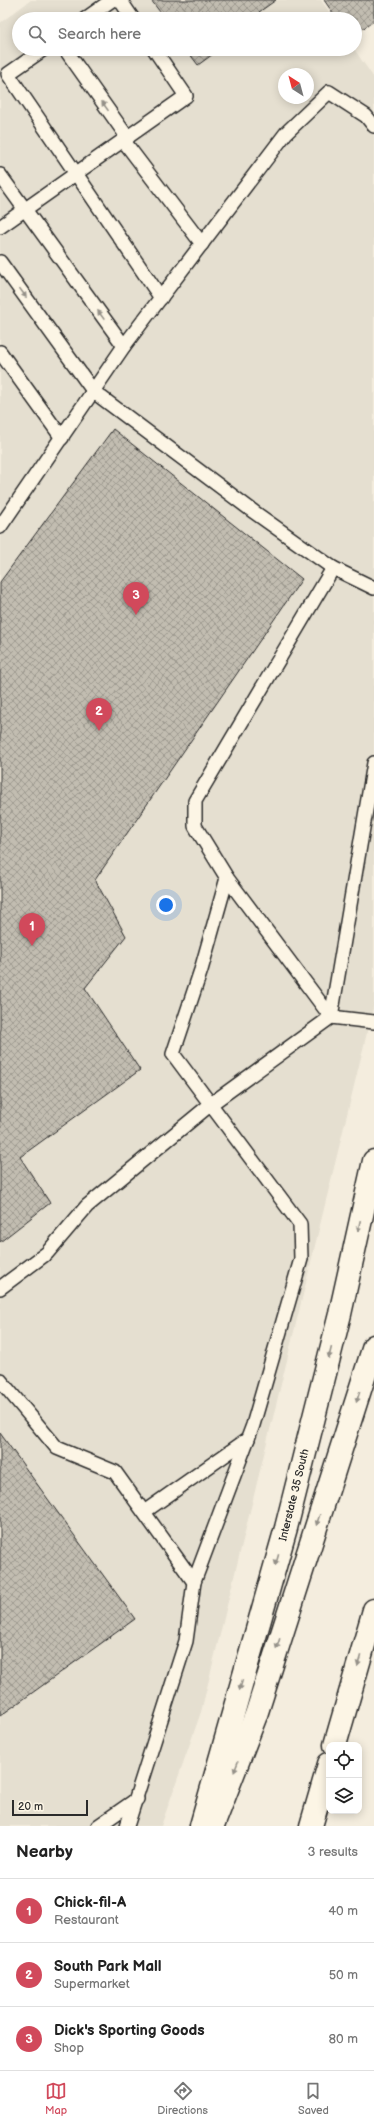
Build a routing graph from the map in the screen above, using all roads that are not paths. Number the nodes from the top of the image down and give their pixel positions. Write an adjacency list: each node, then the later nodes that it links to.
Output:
1 (112, 0): 3 (lane)
2 (120, 0): 4 (lane)
3 (95, 12)
4 (128, 12)
5 (34, 56): 10 (lane)
6 (70, 56): 9 (lane, one-way to 6)
7 (159, 56): 9 (lane)
8 (374, 126): 14 (lane)
9 (126, 139): 10 (lane); 14 (lane)
10 (76, 174): 12 (lane); 16 (lane)
11 (0, 175): 12 (lane)
12 (25, 210): 13 (lane); 17 (lane, one-way to 12)
13 (0, 227)
14 (202, 244): 16 (lane)
15 (0, 262): 19 (lane, one-way to 19)
16 (161, 298): 17 (lane)
17 (124, 346): 19 (lane)
18 (0, 352): 20 (lane)
19 (94, 392): 20 (lane); 22 (lane)
20 (62, 438): 21 (lane)
21 (0, 527)
22 (333, 568): 23 (lane); 25 (lane)
23 (374, 588)
24 (374, 763): 26 (lane)
25 (227, 878): 26 (lane); 28 (lane)
26 (330, 1017): 27 (lane); 28 (lane)
27 (374, 1022)
28 (211, 1104): 30 (lane); 33 (lane)
29 (374, 1161): 42 (main road, Interstate 35 South, one-way to 42)
30 (0, 1288)
31 (374, 1346): 43 (main road, one-way to 43)
32 (0, 1380): 34 (lane)
33 (248, 1439): 34 (lane); 35 (lane)
34 (144, 1512): 35 (lane)
35 (194, 1582): 39 (lane)
36 (374, 1610): 37 (main road, one-way to 37)
37 (336, 1742)
38 (326, 1774): 44 (main road)
39 (137, 1799): 40 (lane); 41 (lane)
40 (98, 1826)
41 (127, 1826)
42 (201, 1826)
43 (213, 1826)
44 (311, 1826)

